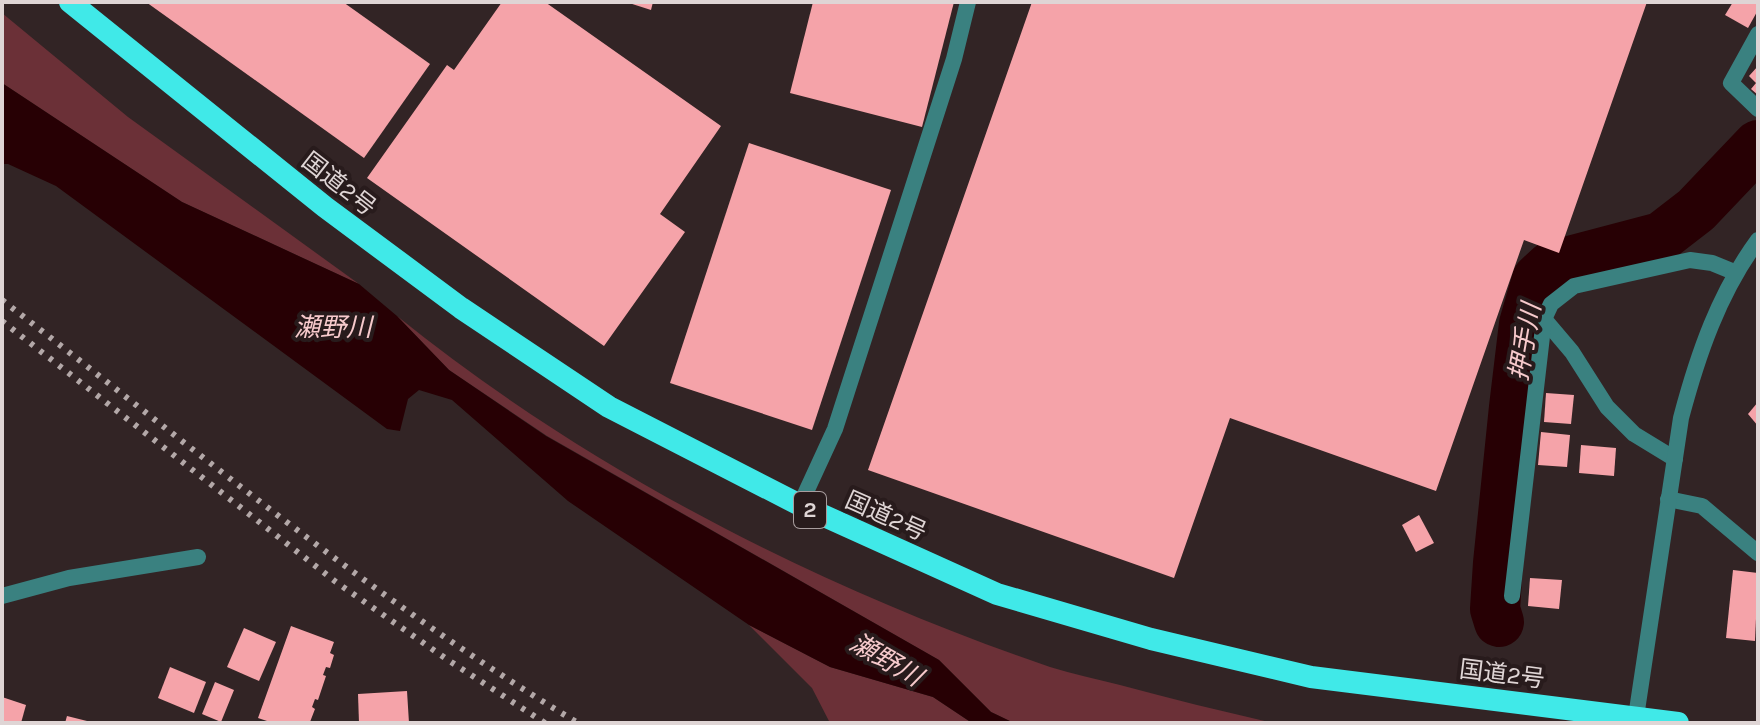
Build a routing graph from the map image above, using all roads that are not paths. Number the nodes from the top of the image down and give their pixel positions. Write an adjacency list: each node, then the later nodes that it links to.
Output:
1 (70, 2): 10 (highway, 国道2号 / 2)
2 (968, 2): 10 (street)
3 (1758, 34): 4 (street)
4 (1758, 109)
5 (1758, 240): 6 (street)
6 (1734, 272): 7 (street); 8 (street)
7 (1544, 319): 8 (street); 14 (street)
8 (1675, 459): 9 (street)
9 (1668, 499): 11 (street); 15 (street)
10 (800, 505): 15 (highway, 国道2号 / 2)
11 (1758, 553)
12 (198, 557): 13 (street)
13 (2, 596)
14 (1512, 596)
15 (1635, 720): 16 (highway, 国道2号 / 2)
16 (1678, 723)

